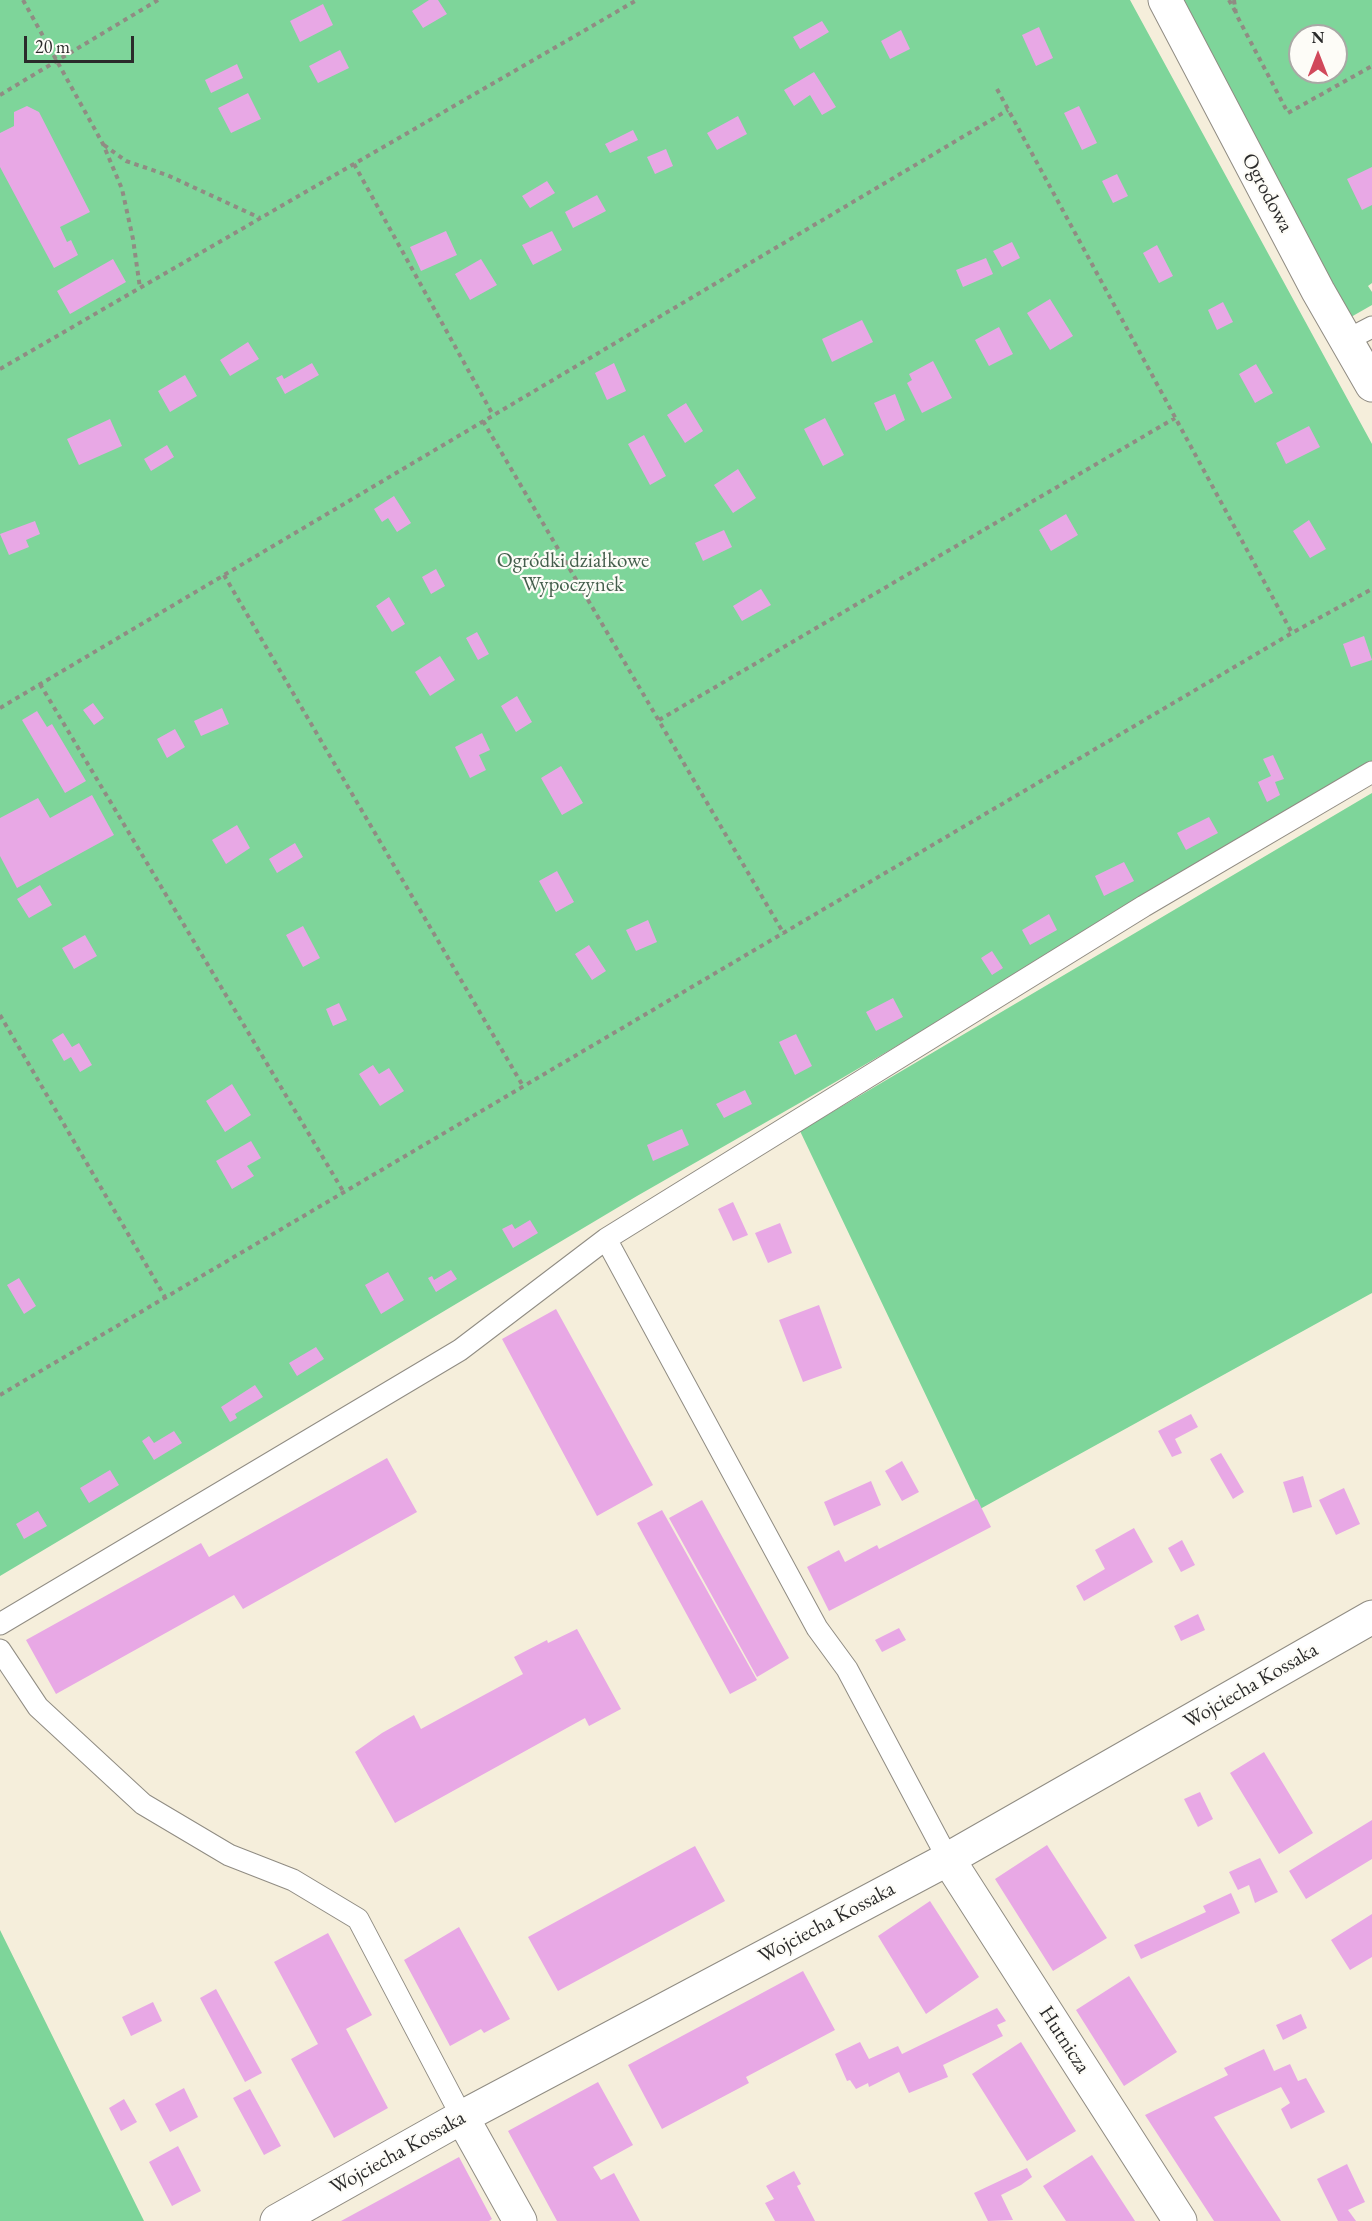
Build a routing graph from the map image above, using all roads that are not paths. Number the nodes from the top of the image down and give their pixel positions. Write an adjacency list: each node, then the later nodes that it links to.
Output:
1 (1165, 0): 2 (street, Ogrodowa)
2 (1359, 334): 3 (street, Ogrodowa)
3 (1372, 385)
4 (1372, 772): 5 (lane)
5 (606, 1239): 7 (lane); 9 (lane)
6 (1372, 1617): 9 (street, Wojciecha Kossaka)
7 (0, 1624)
8 (0, 1650): 10 (lane)
9 (948, 1859): 10 (street, Wojciecha Kossaka); 13 (street, Hutnicza)
10 (462, 2117): 11 (street, Wojciecha Kossaka); 12 (street)
11 (289, 2218)
12 (520, 2221)
13 (1180, 2221)

